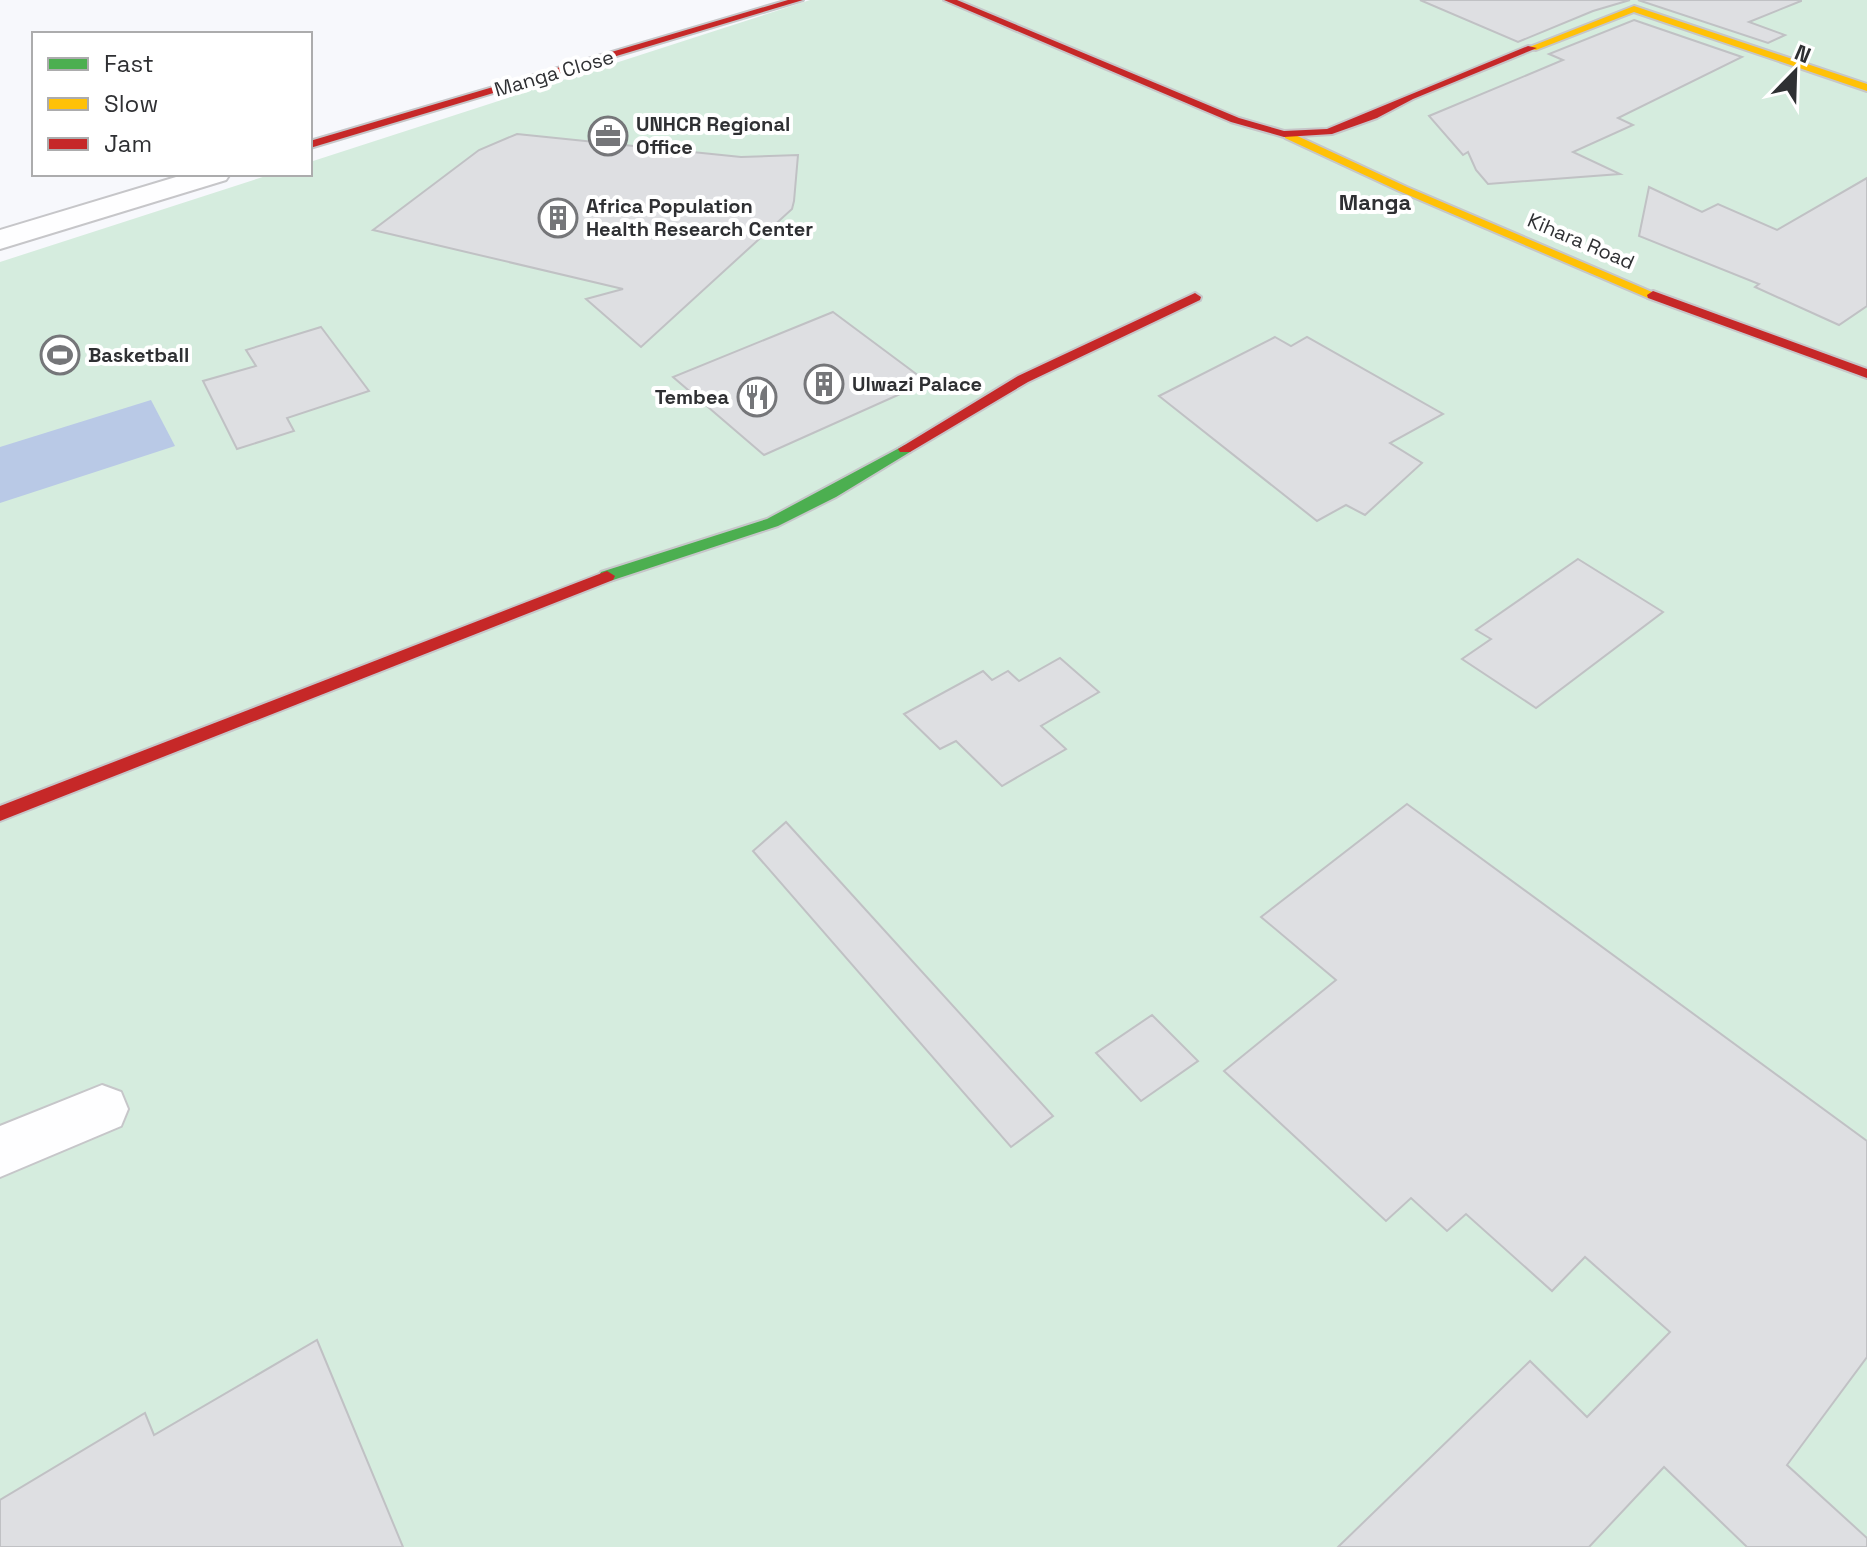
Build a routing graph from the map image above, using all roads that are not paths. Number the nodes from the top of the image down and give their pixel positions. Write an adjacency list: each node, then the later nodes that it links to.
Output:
1 (798, 0): 5 (street, Manga Close)
2 (949, 0): 4 (street)
3 (1867, 88): 4 (street)
4 (1284, 134): 9 (street, Kihara Road)
5 (312, 144)
6 (209, 176): 7 (street)
7 (0, 240)
8 (1195, 297): 10 (street)
9 (1867, 374)
10 (0, 814)
11 (102, 1109): 12 (street)
12 (0, 1152)

